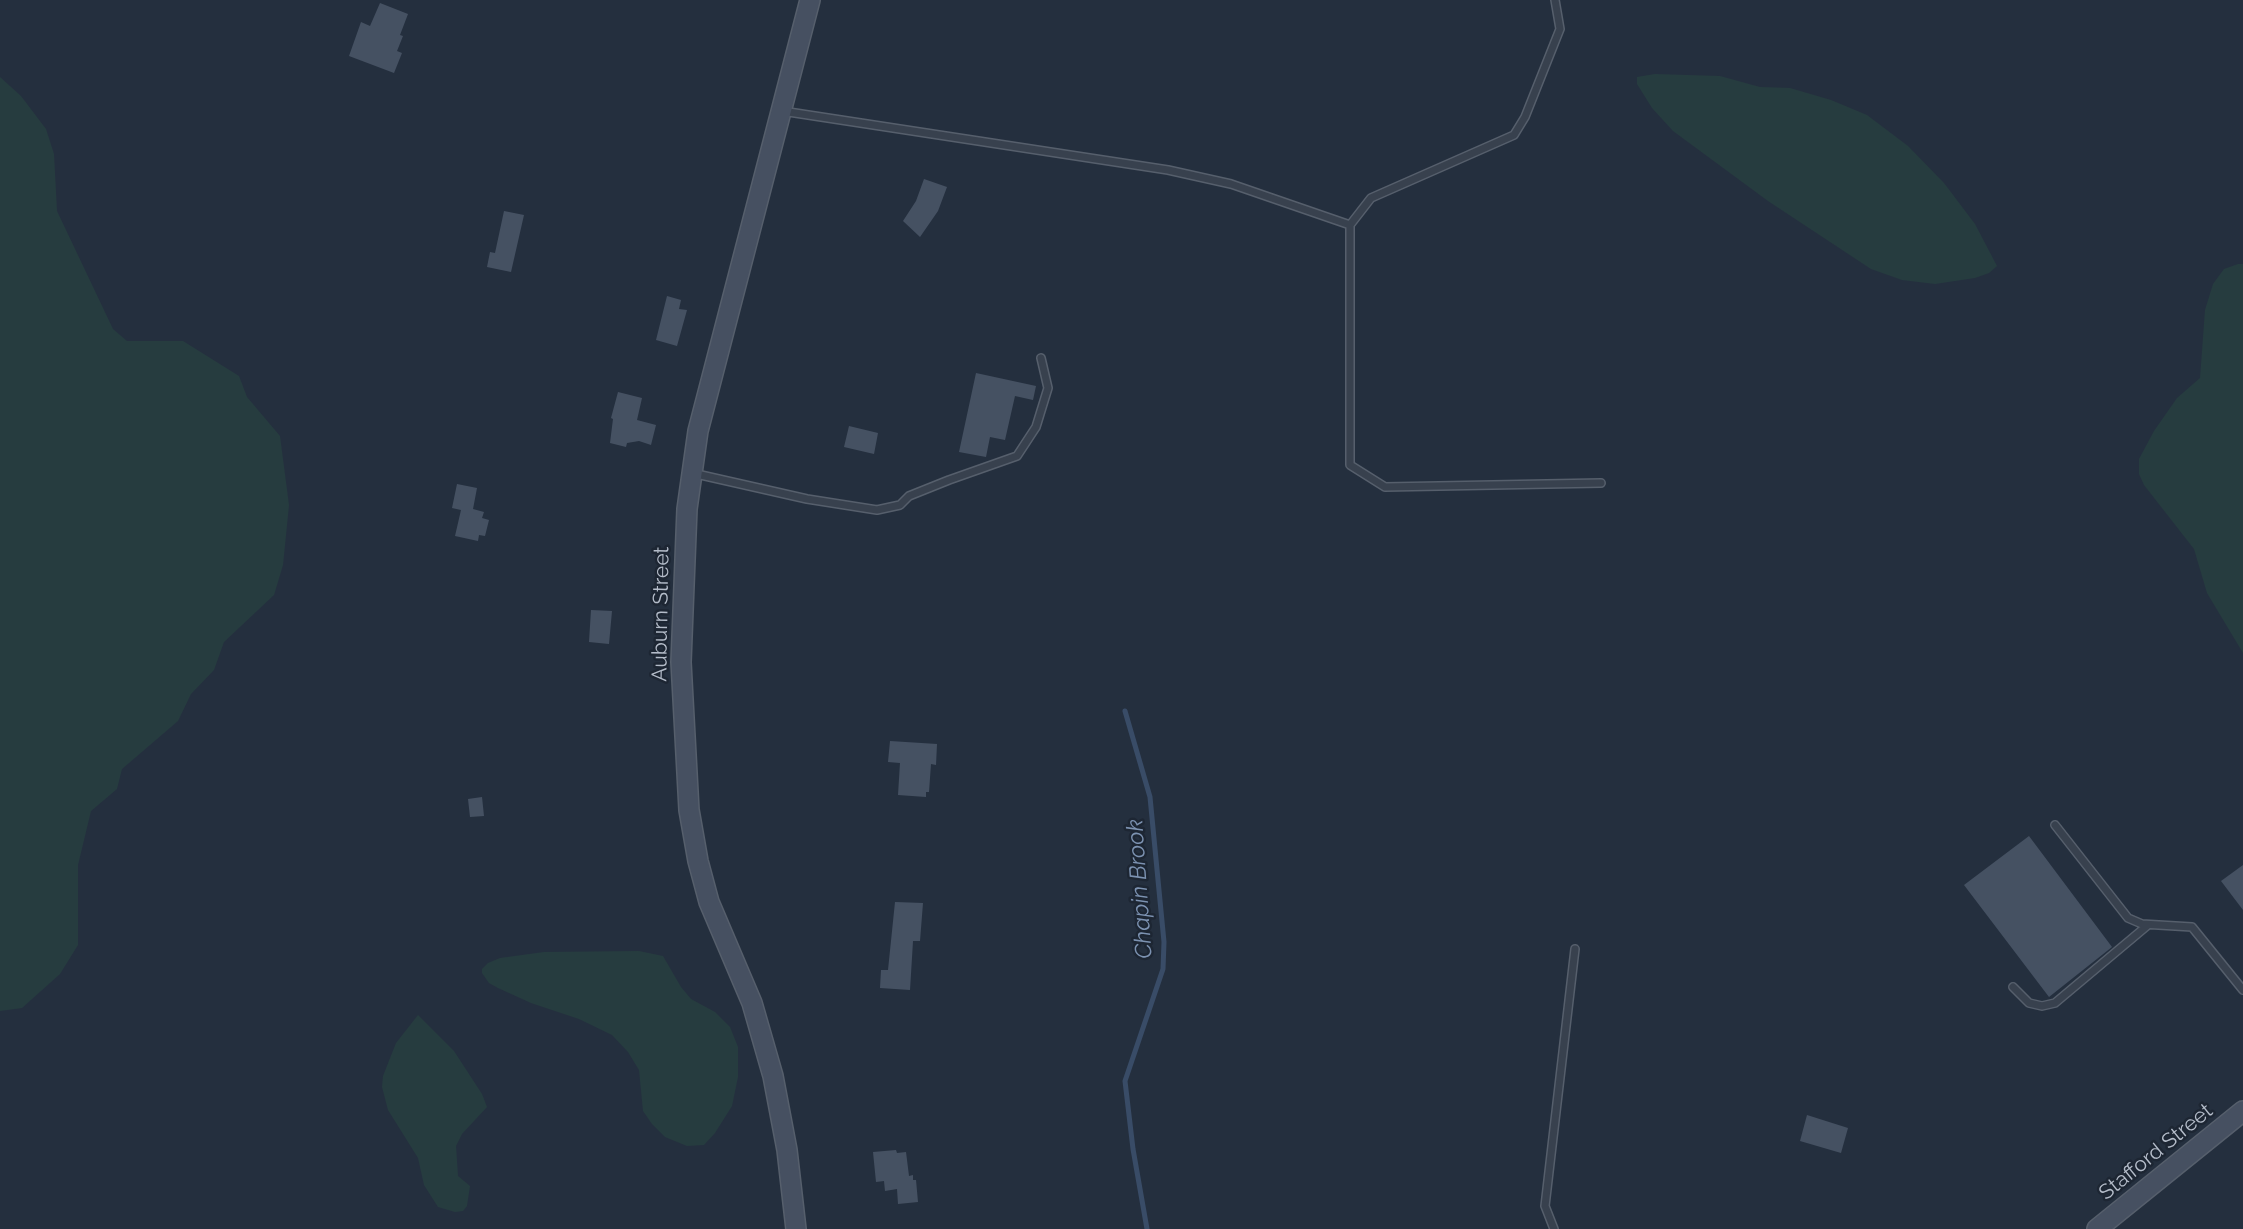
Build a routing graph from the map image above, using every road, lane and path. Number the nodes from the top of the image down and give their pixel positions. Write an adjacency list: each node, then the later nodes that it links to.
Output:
1 (810, 0): 3 (street, Auburn Street)
2 (1555, 0): 4 (lane)
3 (782, 111): 4 (lane); 6 (street, Auburn Street)
4 (1350, 225): 7 (lane)
5 (1041, 358): 6 (lane)
6 (691, 473): 14 (street, Auburn Street)
7 (1601, 482)
8 (2055, 825): 9 (lane)
9 (2148, 925): 11 (lane); 12 (lane)
10 (1575, 949): 15 (lane)
11 (2013, 987)
12 (2243, 990)
13 (2243, 1111): 16 (street, Stafford Street)
14 (796, 1229)
15 (1554, 1229)
16 (2097, 1229)

